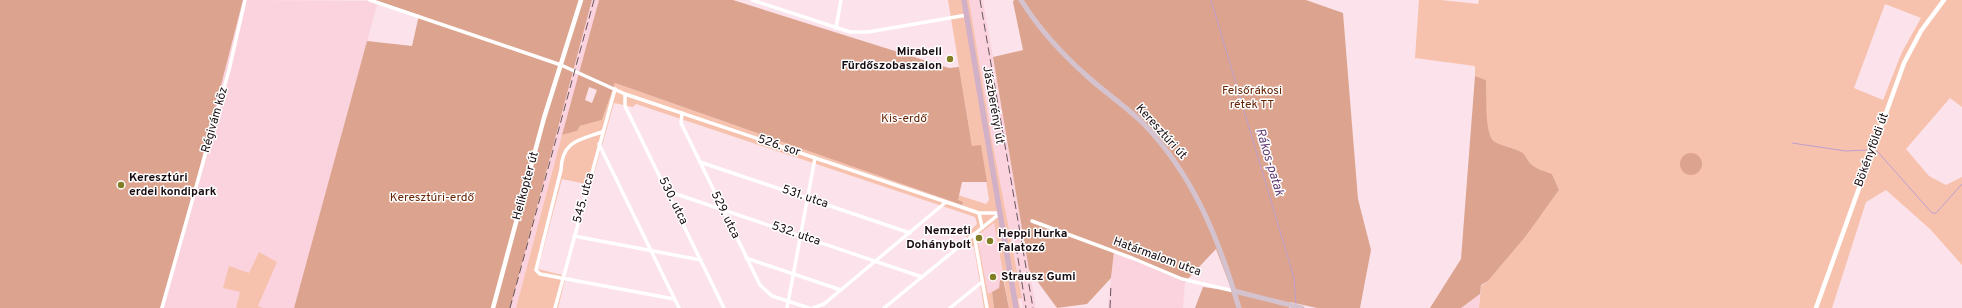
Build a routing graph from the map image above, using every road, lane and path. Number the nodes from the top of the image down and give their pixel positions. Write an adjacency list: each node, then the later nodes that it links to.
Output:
1 (245, 0): 45 (street, Régivám köz)
2 (370, 0): 11 (street, 526. sor)
3 (581, 0): 11 (street, Helikopter út)
4 (752, 0): 10 (street)
5 (841, 0): 10 (street)
6 (964, 0): 9 (main road, Jászberényi út)
7 (1021, 0): 40 (main road, Keresztúri út)
8 (1944, 0): 58 (street, Bökényföldi út)
9 (967, 15): 10 (street); 24 (main road, Jászberényi út)
10 (836, 28)
11 (561, 65): 12 (street, 526. sor); 46 (street, Helikopter út)
12 (615, 89): 13 (street, 526. sor); 15 (street, 545. utca)
13 (625, 94): 14 (street, 526. sor); 19 (street, 530. utca)
14 (682, 113): 17 (street, 526. sor); 18 (street, 529. utca)
15 (602, 132): 16 (street, 545. utca); 37 (street)
16 (599, 144): 29 (street, 545. utca); 31 (street)
17 (815, 158): 20 (street); 21 (street, 526. sor)
18 (700, 162): 20 (street, 531. utca); 22 (street, 529. utca)
19 (670, 196): 22 (street, 532. utca); 33 (street, 530. utca)
20 (807, 198): 27 (street, 531. utca); 30 (street)
21 (946, 202): 23 (street, 526. sor); 27 (street)
22 (723, 210): 30 (street, 532. utca); 32 (street, 529. utca)
23 (979, 213): 24 (street, 526. sor); 26 (street)
24 (1000, 213): 26 (street); 56 (main road, Jászberényi út)
25 (1032, 221): 40 (street, Határmalom utca)
26 (982, 227): 28 (street)
27 (910, 233): 34 (street)
28 (974, 234): 36 (street); 38 (street)
29 (574, 236): 31 (street); 37 (street, 545. utca)
30 (800, 236): 34 (street, 532. utca); 35 (street)
31 (651, 250): 33 (street); 42 (street)
32 (746, 258): 35 (street); 43 (street, 529. utca)
33 (701, 260): 49 (street, 530. utca)
34 (876, 261): 36 (street, 532. utca); 39 (street)
35 (793, 274): 39 (street); 43 (street)
36 (922, 277): 53 (street)
37 (562, 278): 42 (street); 47 (street, 545. utca)
38 (982, 282): 54 (street); 55 (street)
39 (841, 290): 52 (street)
40 (1234, 291): 41 (main road, Határmalom utca); 44 (main road, Keresztúri út)
41 (1244, 294): 44 (main road); 57 (main road, Határmalom utca)
42 (674, 299): 48 (street)
43 (788, 302): 50 (street); 51 (street, 529. utca)
44 (1239, 306)
45 (162, 308)
46 (493, 308)
47 (555, 308)
48 (678, 308)
49 (724, 308)
50 (787, 308)
51 (809, 308)
52 (813, 308)
53 (884, 308)
54 (950, 308)
55 (987, 308)
56 (1016, 308)
57 (1302, 308)
58 (1816, 308)

